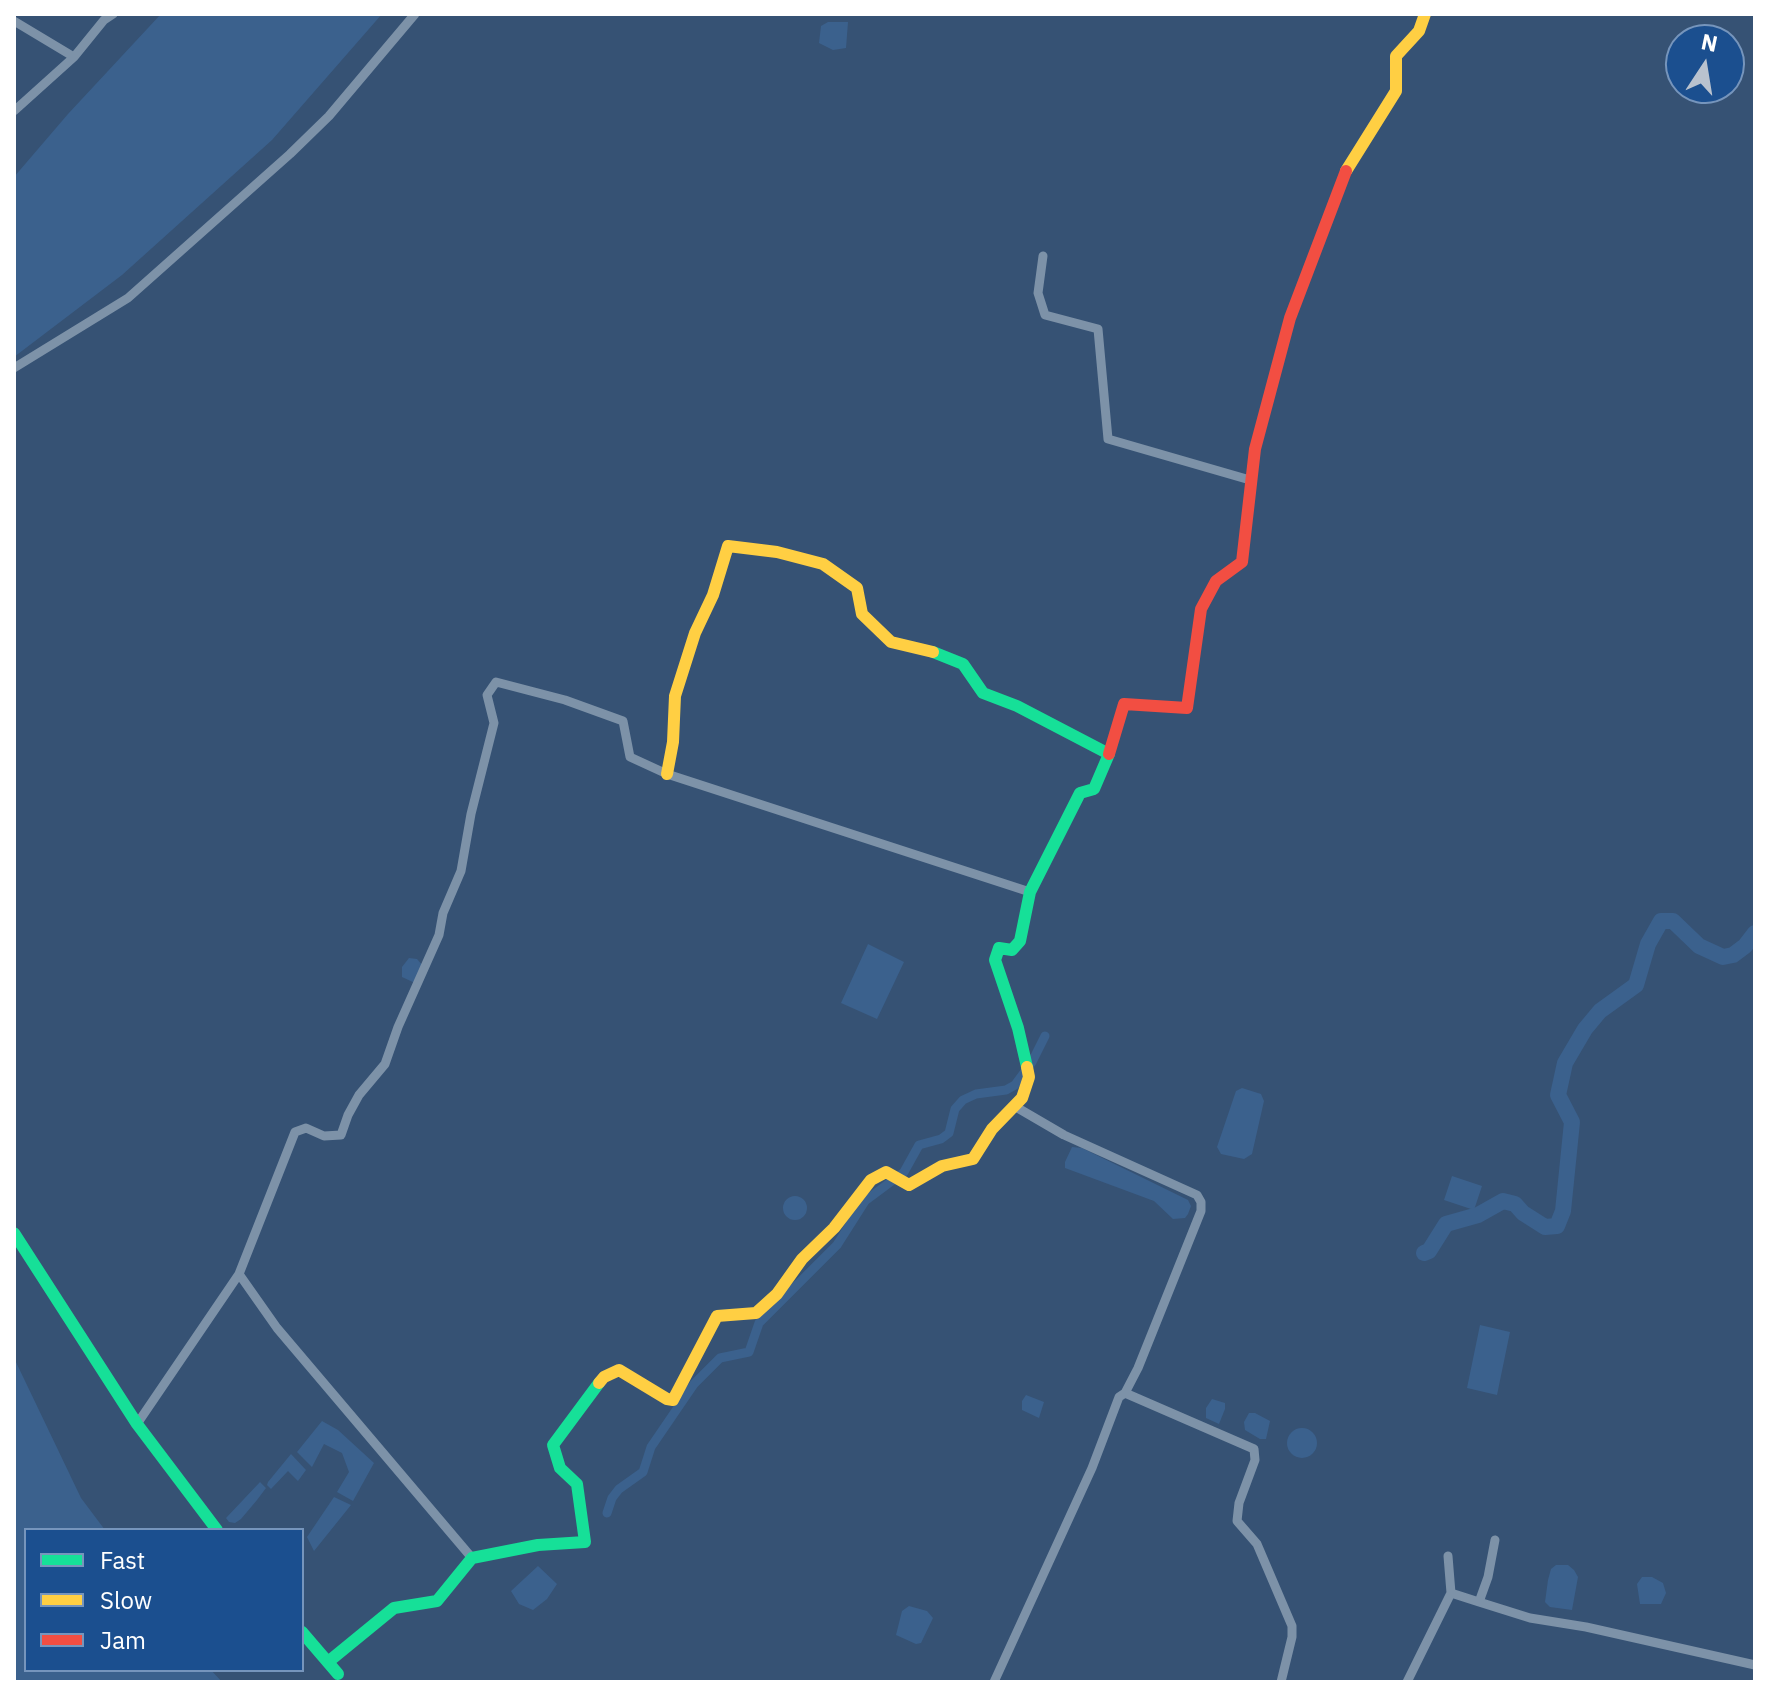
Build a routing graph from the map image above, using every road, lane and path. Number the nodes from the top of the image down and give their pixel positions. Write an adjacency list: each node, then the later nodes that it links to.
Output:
1 (113, 14): 4 (street)
2 (415, 14): 9 (street)
3 (1425, 14): 10 (street)
4 (102, 17): 6 (street)
5 (14, 21): 6 (street)
6 (74, 57): 7 (street)
7 (14, 111)
8 (1043, 256): 10 (street)
9 (14, 368)
10 (1250, 480): 11 (street)
11 (1109, 754): 12 (street); 13 (street)
12 (667, 774): 13 (street); 16 (street)
13 (1030, 892): 14 (street)
14 (1016, 1107): 17 (street); 22 (street)
15 (14, 1233): 18 (street)
16 (239, 1274): 18 (street); 22 (street)
17 (1125, 1393): 29 (street); 30 (street)
18 (137, 1424): 19 (street)
19 (215, 1528)
20 (1495, 1540): 24 (street)
21 (1448, 1556): 23 (street)
22 (472, 1558): 26 (street)
23 (1451, 1593): 24 (street); 31 (street)
24 (1479, 1602): 27 (street)
25 (304, 1634): 26 (street)
26 (328, 1662): 28 (street)
27 (1755, 1665)
28 (342, 1678)
29 (994, 1682)
30 (1281, 1682)
31 (1407, 1682)

